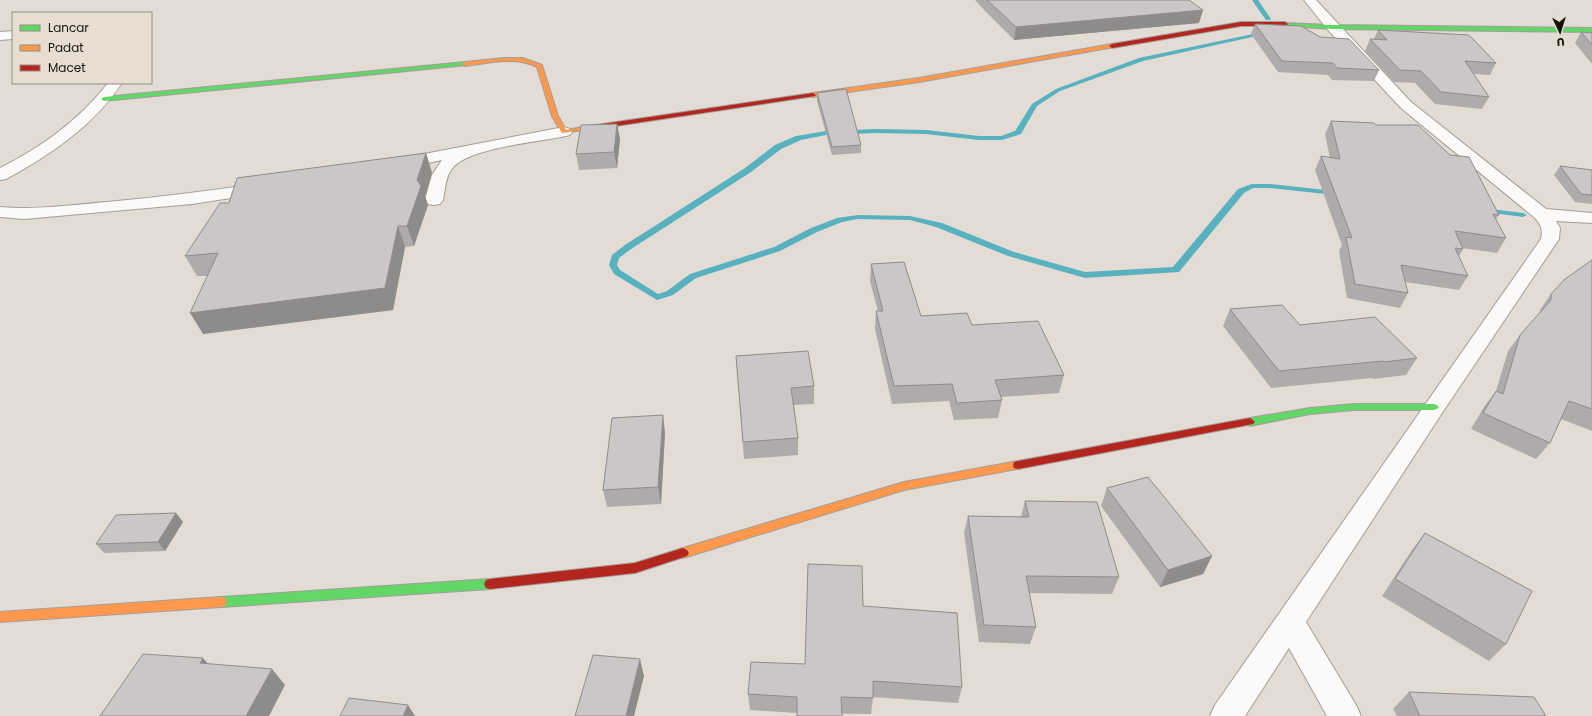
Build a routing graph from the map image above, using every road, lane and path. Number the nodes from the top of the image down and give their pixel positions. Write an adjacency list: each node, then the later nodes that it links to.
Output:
1 (1310, 0): 2 (street)
2 (1333, 26): 3 (street); 8 (street); 15 (street)
3 (1592, 30)
4 (12, 35): 5 (street)
5 (0, 36)
6 (114, 84): 7 (street)
7 (104, 99): 8 (street); 11 (street)
8 (564, 132): 9 (street)
9 (468, 150): 10 (street); 13 (street)
10 (384, 167)
11 (0, 175)
12 (277, 186): 14 (street)
13 (434, 200)
14 (0, 212)
15 (1541, 214): 16 (street); 17 (street)
16 (1592, 218)
17 (1434, 407): 18 (street); 19 (street)
18 (0, 617)
19 (1290, 622): 20 (street); 21 (street)
20 (1226, 716)
21 (1345, 716)

